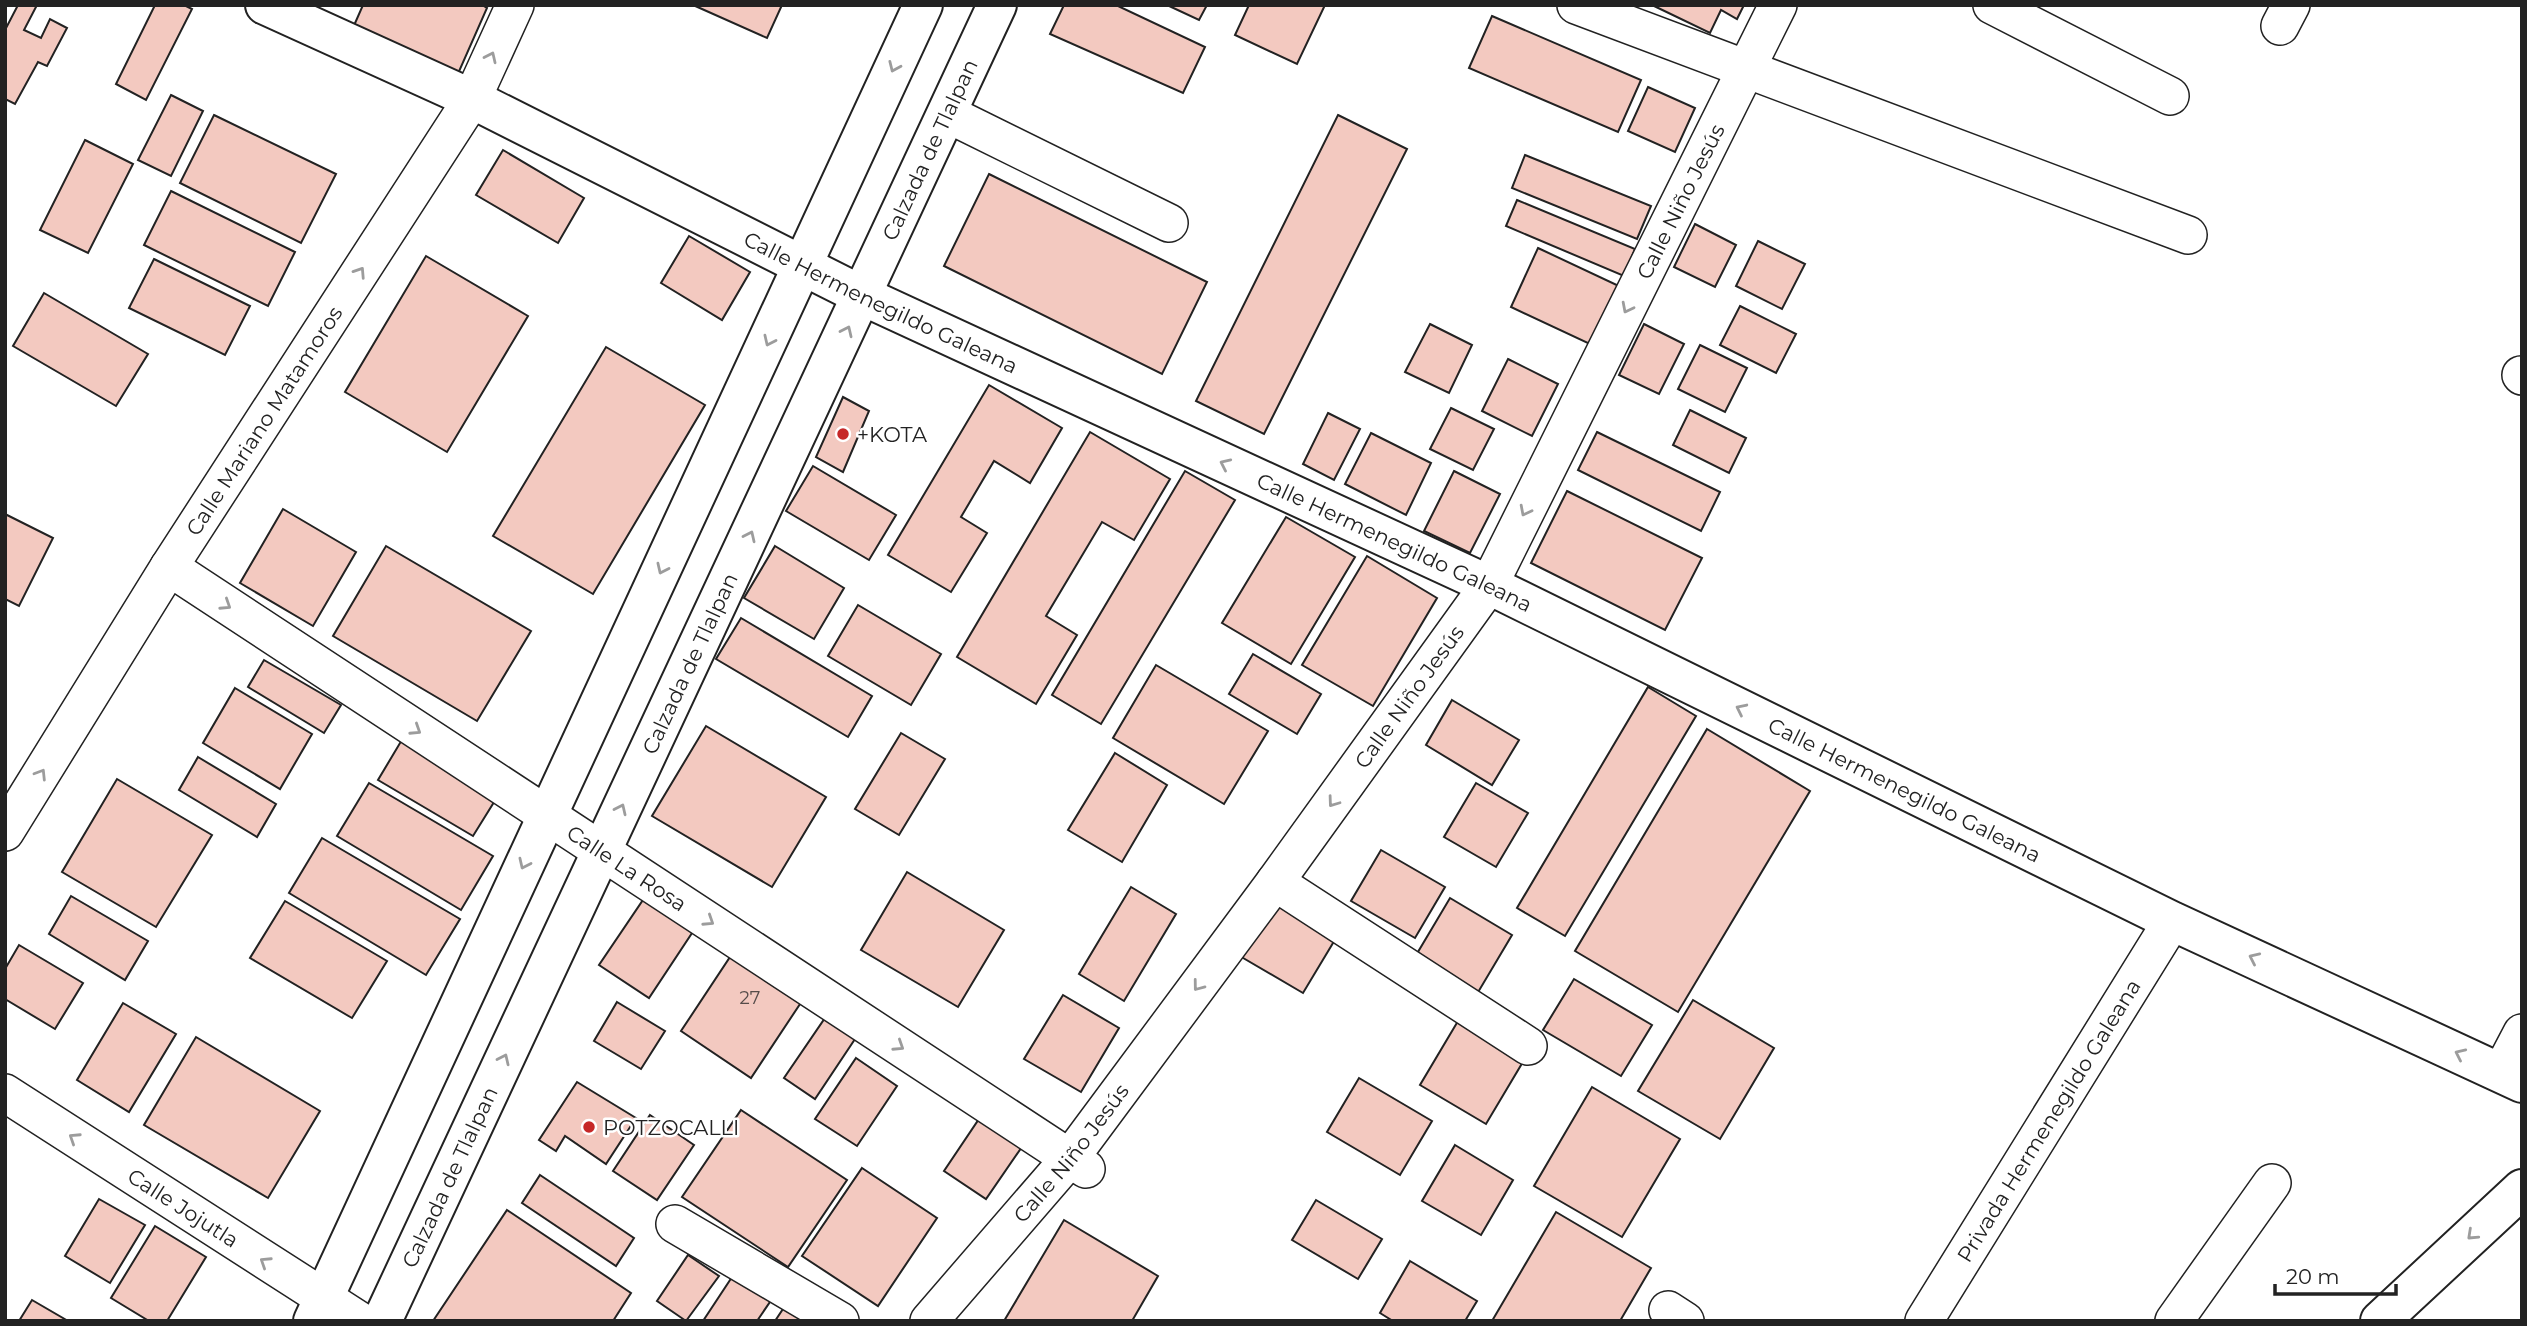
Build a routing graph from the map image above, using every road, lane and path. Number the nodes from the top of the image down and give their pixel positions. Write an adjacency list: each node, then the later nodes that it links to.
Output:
1 (265, 5): 10 (main road, Calle Hermenegildo Galeana)
2 (515, 5): 10 (street, Calle Mariano Matamoros, one-way to 2)
3 (923, 5): 14 (main road, one-way to 14)
4 (997, 5): 11 (main road, Calzada de Tlalpan)
5 (1576, 5): 8 (street)
6 (1778, 5): 8 (street, Calle Niño Jesús)
7 (1992, 5): 9 (street)
8 (1745, 71): 13 (street); 17 (street, Calle Niño Jesús, one-way to 17)
9 (2169, 96)
10 (472, 99): 14 (main road, Calle Hermenegildo Galeana); 16 (street, Calle Mariano Matamoros, one-way to 10)
11 (948, 114): 12 (street); 15 (main road, Calzada de Tlalpan)
12 (1169, 223)
13 (2188, 235)
14 (804, 266): 15 (main road, Calle Hermenegildo Galeana); 18 (main road, one-way to 18)
15 (863, 296): 17 (main road, Calle Hermenegildo Galeana, one-way to 15); 20 (main road, Calzada de Tlalpan, one-way to 15)
16 (169, 567): 18 (street, Calle La Rosa, one-way to 18); 19 (street, Calle Mariano Matamoros, one-way to 16)
17 (1489, 585): 21 (street, Calle Niño Jesús, one-way to 21); 22 (main road, Calle Hermenegildo Galeana, one-way to 17)
18 (546, 816): 20 (street, Calle La Rosa); 31 (main road, one-way to 31)
19 (5, 832)
20 (602, 850): 27 (street, Calle La Rosa, one-way to 27); 33 (main road, Calzada de Tlalpan, one-way to 20)
21 (1275, 882): 24 (street); 27 (street, Calle Niño Jesús, one-way to 27)
22 (2172, 921): 25 (main road, Calle Hermenegildo Galeana, one-way to 22); 36 (street, Privada Hermenegildo Galeana)
23 (2522, 1034): 25 (street)
24 (1528, 1046)
25 (2511, 1078)
26 (5, 1093): 31 (street, Calle Jojutla, one-way to 26)
27 (1078, 1163): 35 (street, Calle Niño Jesús)
28 (2272, 1183): 37 (street)
29 (2522, 1189): 38 (main road, one-way to 38)
30 (675, 1224): 34 (street)
31 (317, 1310): 32 (street, Calle Jojutla)
32 (360, 1321)
33 (382, 1321)
34 (840, 1321)
35 (929, 1321)
36 (1924, 1321)
37 (2174, 1321)
38 (2380, 1321)

